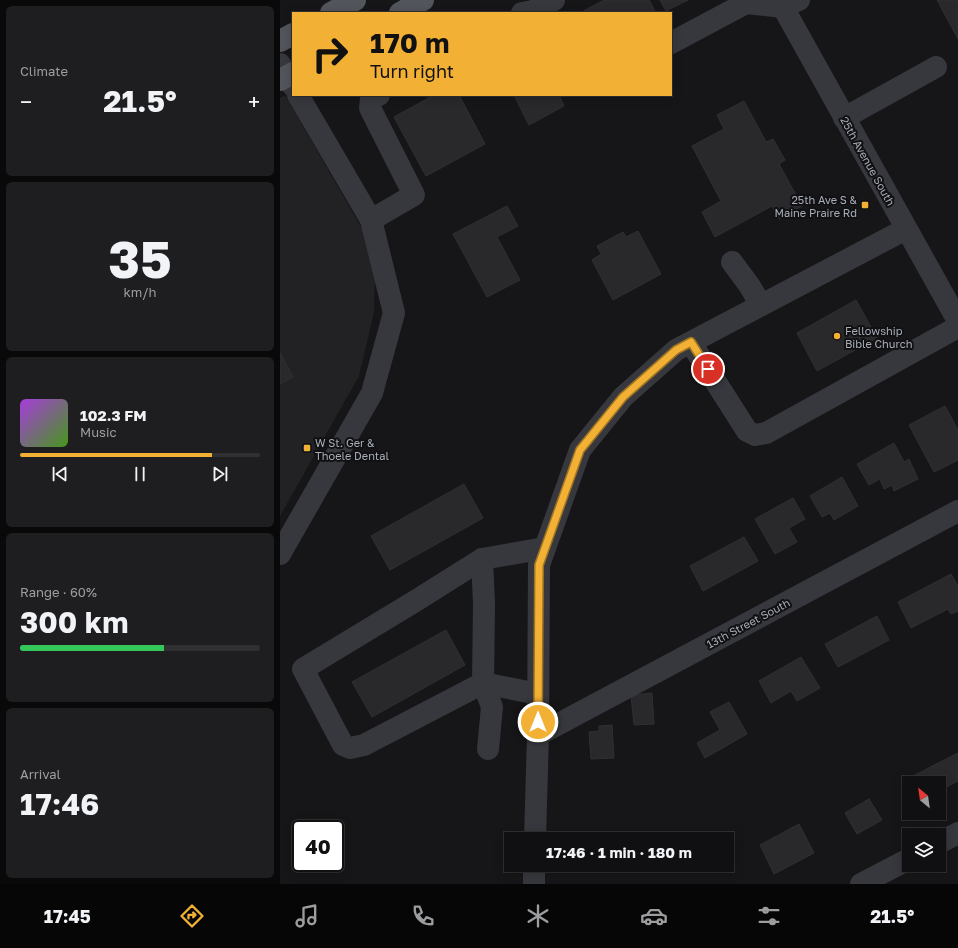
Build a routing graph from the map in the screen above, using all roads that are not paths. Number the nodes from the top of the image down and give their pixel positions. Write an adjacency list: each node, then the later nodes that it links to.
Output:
1 (355, 0): 6 (main road)
2 (554, 0): 8 (street)
3 (787, 2): 5 (street); 15 (street, 25th Avenue South)
4 (423, 5): 7 (main road)
5 (723, 7): 11 (street)
6 (333, 12)
7 (403, 12)
8 (529, 12)
9 (292, 35): 10 (main road)
10 (280, 41)
11 (672, 42)
12 (936, 67): 15 (street)
13 (299, 96): 16 (street)
14 (377, 96): 16 (street)
15 (844, 118): 17 (street, 25th Avenue South)
16 (372, 220): 25 (street)
17 (906, 229): 19 (street); 20 (street, 25th Avenue South)
18 (732, 262): 19 (street)
19 (761, 305): 22 (street)
20 (958, 321)
21 (958, 327): 22 (street)
22 (683, 346): 24 (street)
23 (958, 511): 29 (street, 13th Street South)
24 (545, 548): 26 (street); 28 (street)
25 (280, 554)
26 (482, 559): 27 (street); 27 (street)
27 (483, 683): 28 (street); 30 (street)
28 (538, 694): 29 (street)
29 (538, 735): 31 (street)
30 (488, 749)
31 (535, 832)
32 (958, 834): 33 (street)
33 (946, 840)
34 (902, 863): 37 (street)
35 (534, 872): 36 (street)
36 (534, 884)
37 (861, 884)

